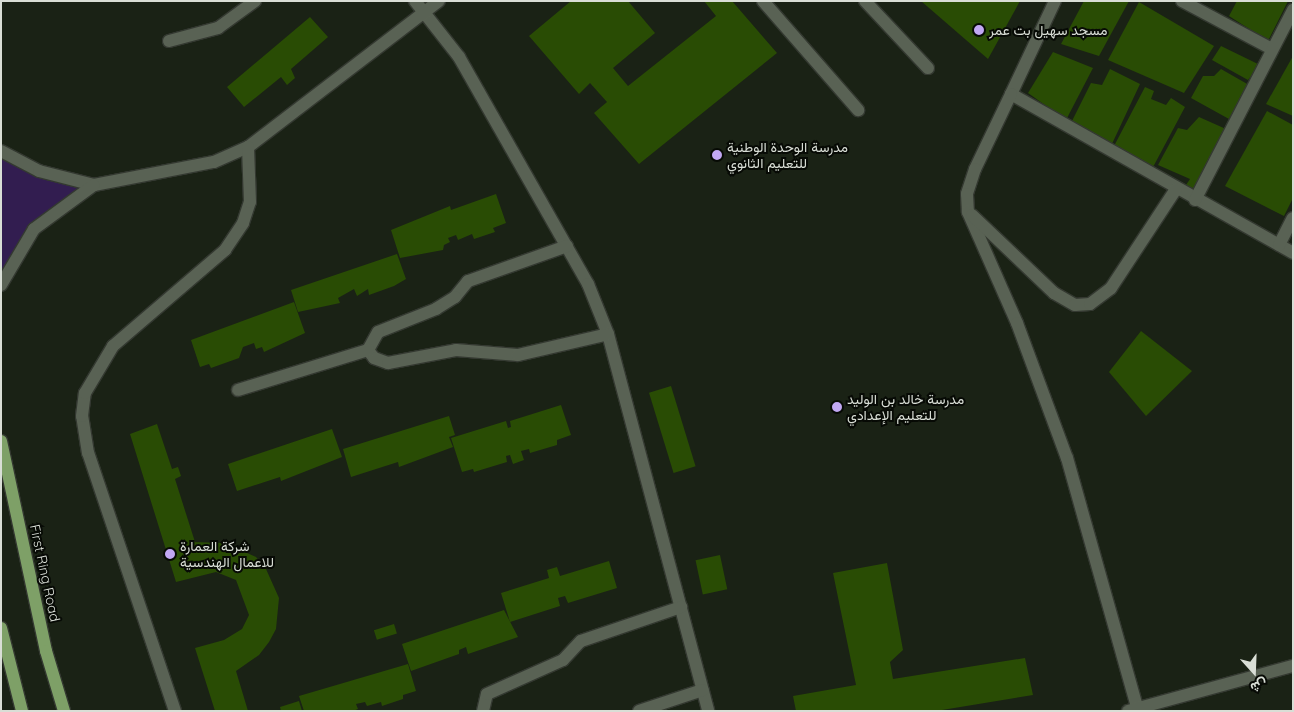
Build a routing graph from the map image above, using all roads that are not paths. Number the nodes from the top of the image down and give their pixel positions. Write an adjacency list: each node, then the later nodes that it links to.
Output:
1 (416, 1): 10 (street)
2 (439, 1): 10 (street)
3 (763, 1): 15 (street)
4 (865, 1): 13 (street)
5 (1055, 1): 14 (street)
6 (1182, 1): 8 (street)
7 (252, 2): 11 (street)
8 (1206, 7): 12 (street)
9 (1293, 10): 12 (street)
10 (425, 13): 16 (street); 24 (street)
11 (169, 41)
12 (1272, 49): 20 (street)
13 (928, 68)
14 (1011, 94): 19 (street); 21 (street)
15 (858, 110)
16 (248, 147): 18 (street); 38 (street)
17 (1, 151): 18 (street)
18 (94, 185): 26 (street)
19 (1176, 189): 20 (street); 21 (street)
20 (1195, 200): 23 (street)
21 (968, 212): 35 (street)
22 (1293, 218): 23 (street)
23 (1279, 245): 25 (street)
24 (567, 246): 27 (street); 28 (street)
25 (1293, 253)
26 (1, 285)
27 (608, 334): 28 (street); 31 (street)
28 (368, 350): 29 (street)
29 (238, 390)
30 (1, 441): 37 (main road, First Ring Road)
31 (681, 608): 34 (street); 39 (street)
32 (1, 628): 36 (main road)
33 (1293, 666): 35 (street)
34 (703, 690): 40 (street); 41 (street)
35 (1134, 710)
36 (22, 711)
37 (64, 711)
38 (175, 711)
39 (483, 711)
40 (639, 711)
41 (708, 711)

